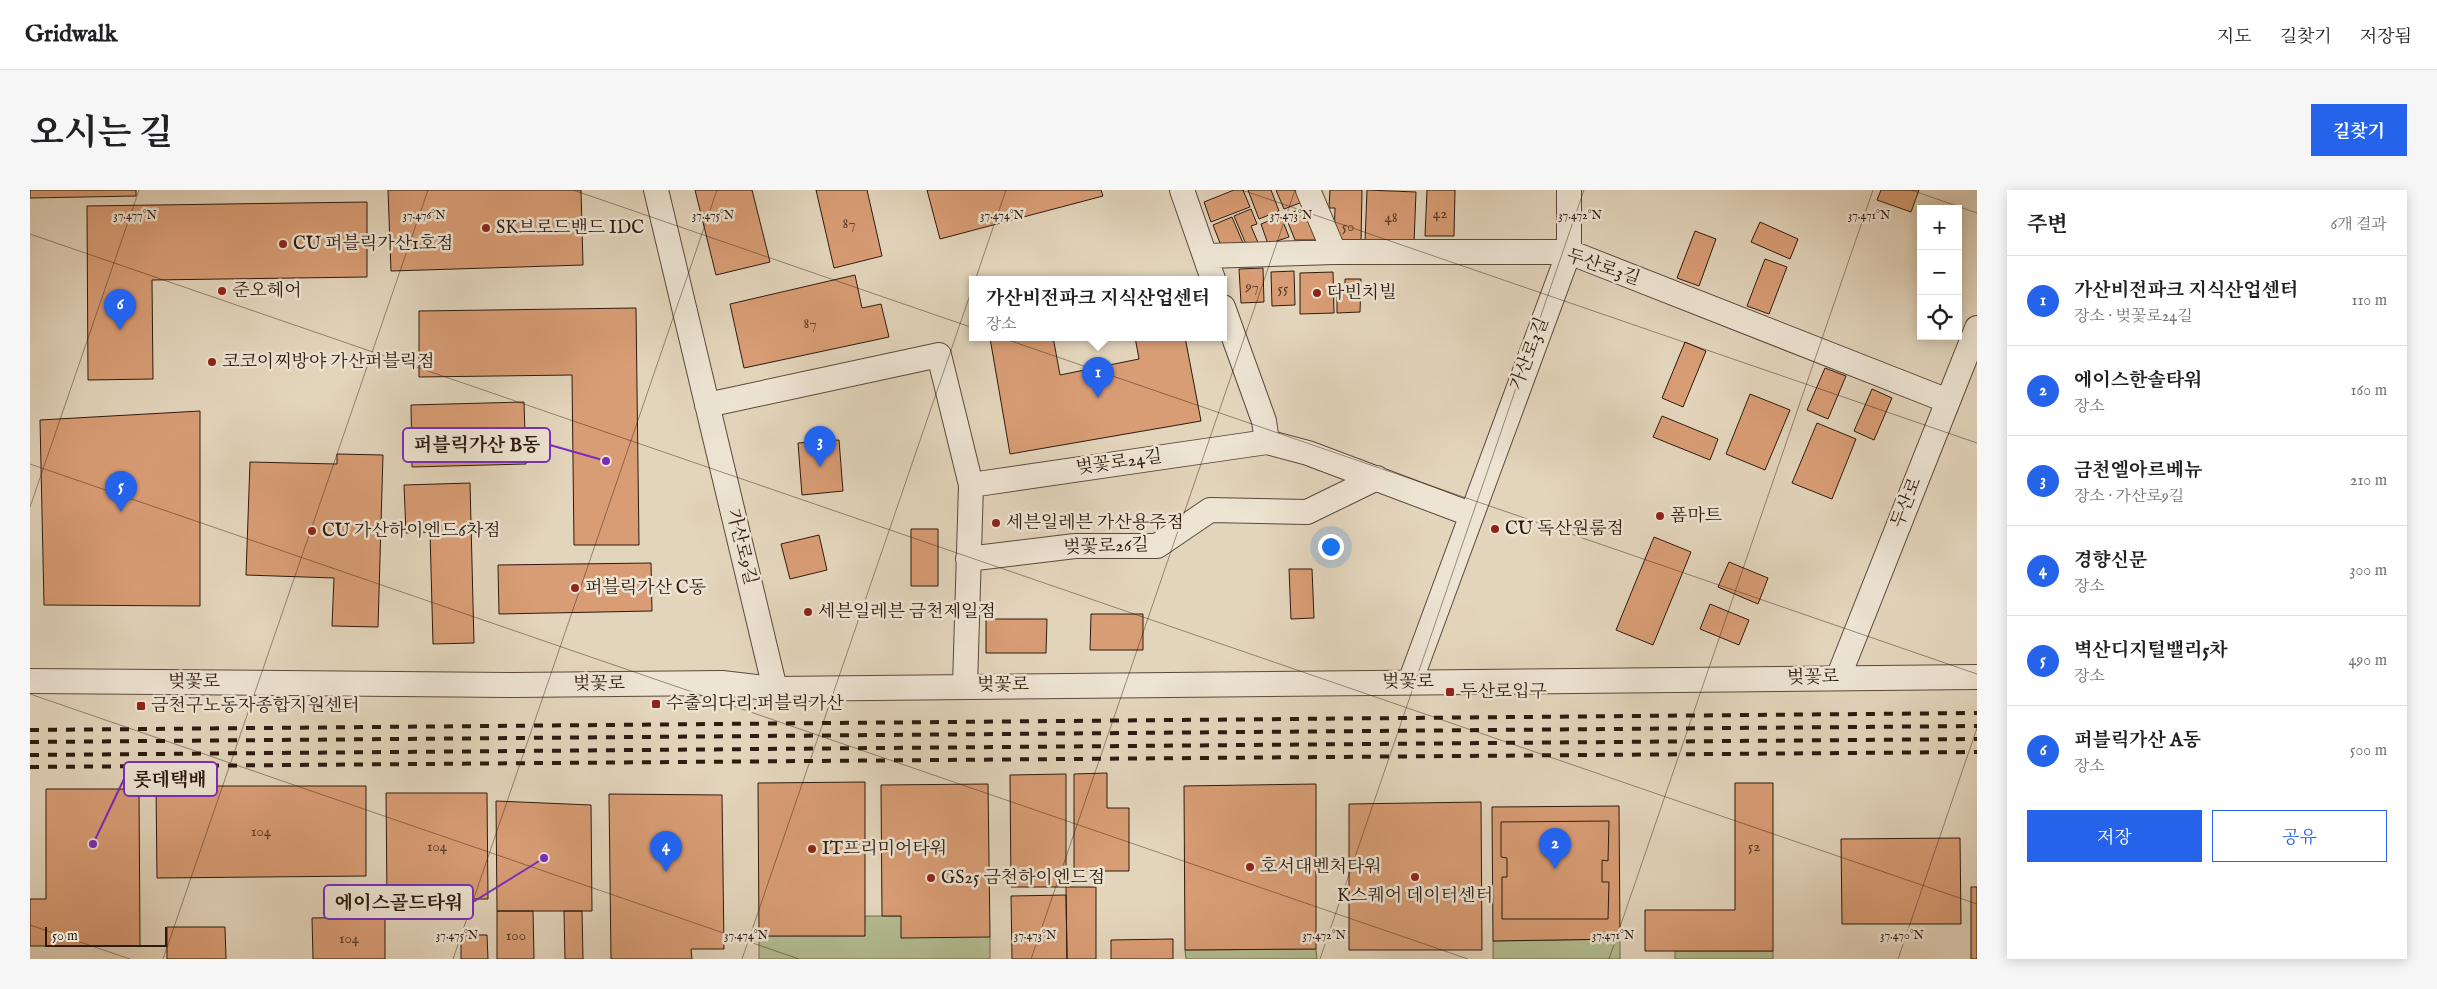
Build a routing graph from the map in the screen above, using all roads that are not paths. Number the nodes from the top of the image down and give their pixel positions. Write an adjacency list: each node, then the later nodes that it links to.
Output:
1 (656, 190): 12 (street, 가산로9길)
2 (1182, 190): 7 (street)
3 (1308, 190): 5 (street)
4 (1569, 190): 6 (street, 가산로3길)
5 (1334, 252): 6 (street, 두산로3길); 7 (street, 두산로3길)
6 (1569, 252): 11 (street, 두산로3길); 16 (street, 가산로3길)
7 (1205, 256): 8 (street)
8 (1212, 276)
9 (1227, 318): 13 (street)
10 (1977, 328): 11 (street, 두산로)
11 (1948, 401): 19 (street, 두산로)
12 (707, 406): 15 (street); 23 (street, 가산로9길)
13 (1267, 442): 14 (street); 15 (street, 벚꽃로24길)
14 (1377, 478): 16 (street); 17 (street, 벚꽃로26길)
15 (971, 485): 17 (street)
16 (1470, 514): 21 (street, 가산로3길)
17 (968, 559): 22 (street)
18 (1977, 677): 19 (street, 벚꽃로)
19 (1838, 678): 21 (street, 벚꽃로)
20 (30, 681): 23 (street, 벚꽃로)
21 (1410, 682): 22 (street, 벚꽃로)
22 (965, 686): 23 (street, 벚꽃로)
23 (775, 688)

